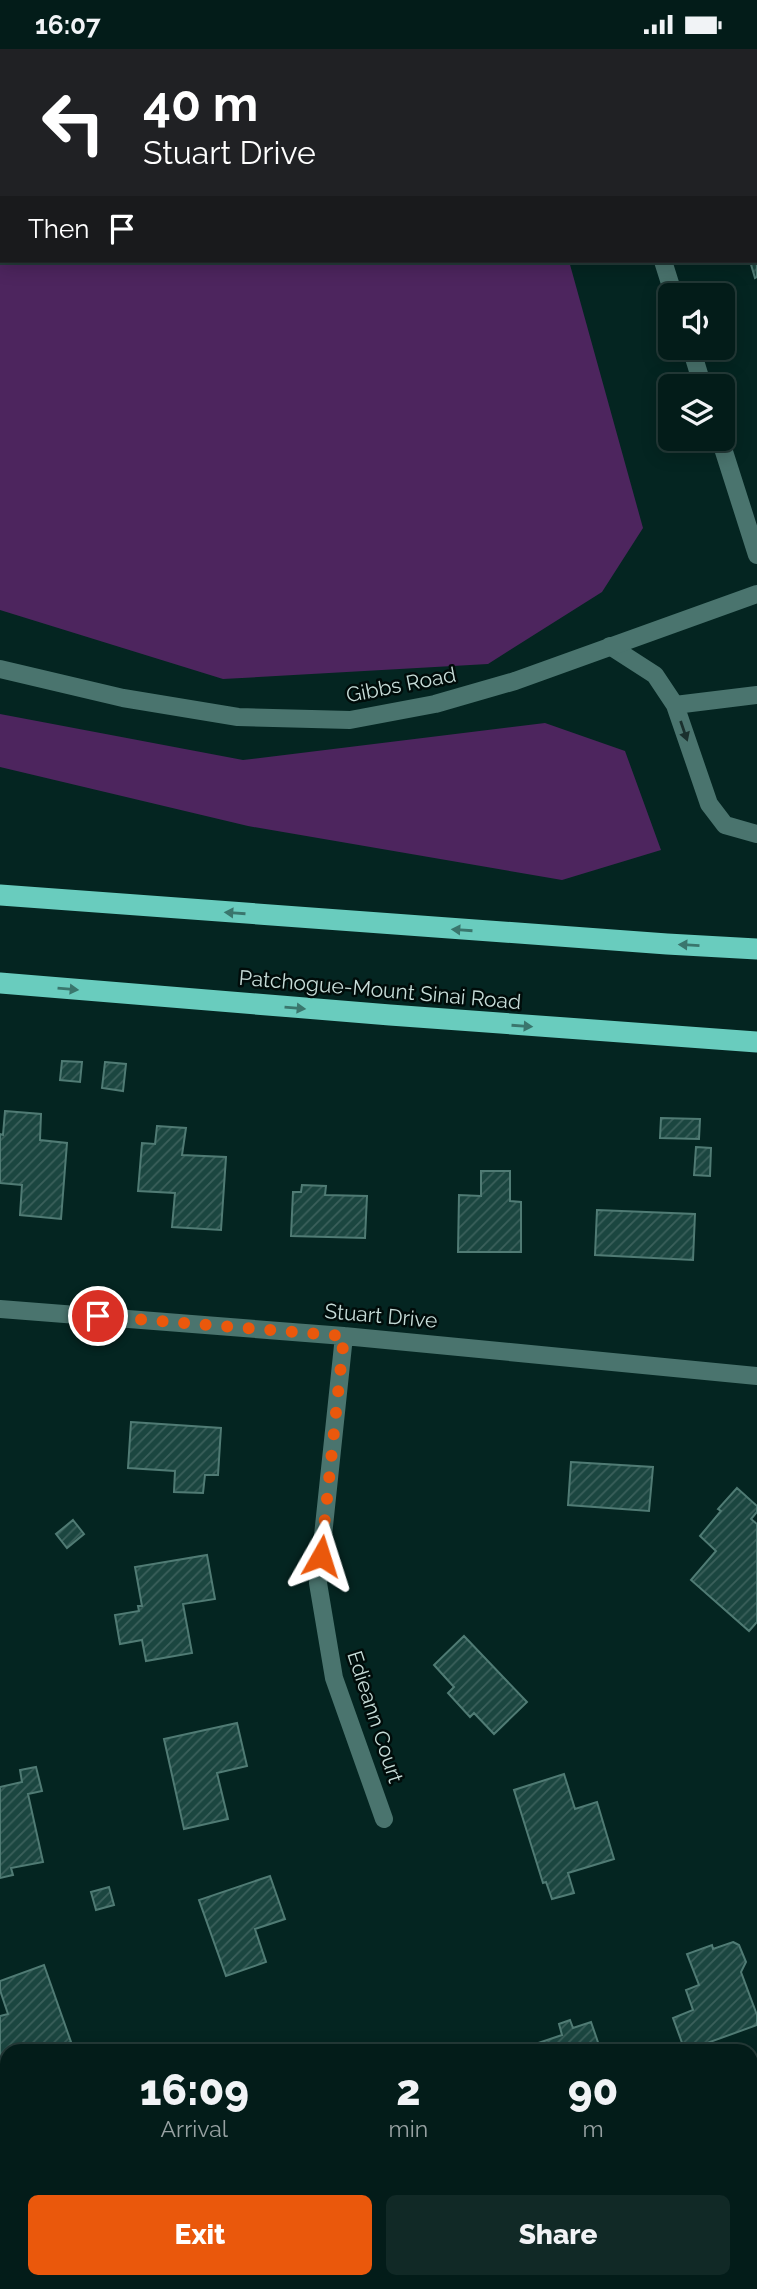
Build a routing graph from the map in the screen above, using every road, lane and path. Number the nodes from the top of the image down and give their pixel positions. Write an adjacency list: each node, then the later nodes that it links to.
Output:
1 (664, 263): 2 (street)
2 (670, 283)
3 (724, 451): 4 (street)
4 (757, 555)
5 (757, 594): 6 (street, Gibbs Road)
6 (610, 646): 7 (street, Gibbs Road); 9 (street)
7 (0, 669)
8 (757, 695): 9 (street)
9 (675, 705): 10 (street, one-way to 10)
10 (757, 834)
11 (0, 895): 12 (highway, one-way to 11)
12 (757, 949)
13 (0, 983): 14 (highway, Patchogue-Mount Sinai Road, one-way to 14)
14 (757, 1042)
15 (0, 1309): 16 (street, Stuart Drive)
16 (344, 1336): 17 (street, Stuart Drive); 18 (street, Edieann Court)
17 (757, 1376)
18 (384, 1819)

